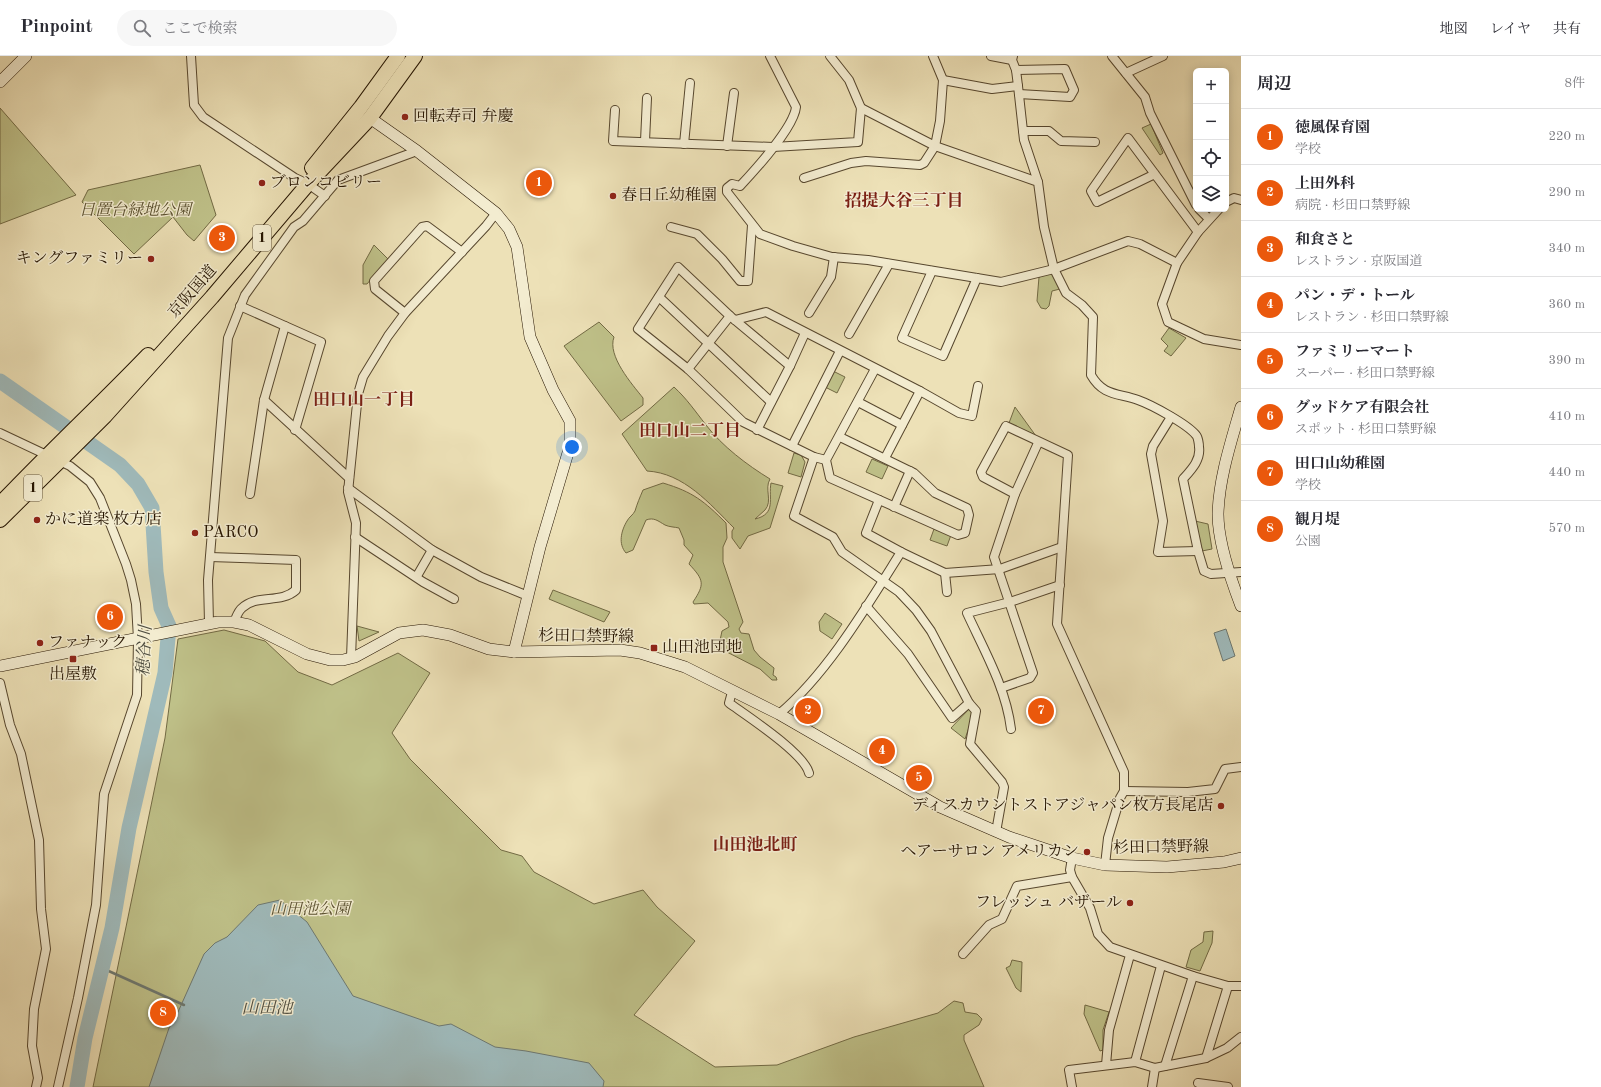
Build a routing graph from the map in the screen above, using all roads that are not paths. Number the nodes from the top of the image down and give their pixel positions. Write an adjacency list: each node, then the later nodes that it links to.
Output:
1 (26, 56): 15 (main road)
2 (191, 56): 33 (street)
3 (398, 56): 33 (highway, 京阪国道 / 1)
4 (414, 56): 22 (highway, 京阪国道 / 1)
5 (770, 56): 29 (street)
6 (830, 56): 20 (street)
7 (933, 56): 14 (street)
8 (991, 56): 11 (street)
9 (1112, 56): 13 (street)
10 (1163, 56): 13 (street)
11 (1012, 58): 12 (street)
12 (1016, 70): 17 (street); 17 (street)
13 (1126, 73): 36 (street)
14 (943, 80): 17 (street); 28 (street)
15 (0, 82)
16 (690, 83): 26 (street)
17 (1019, 90): 23 (street)
18 (734, 93): 27 (street)
19 (647, 98): 24 (street)
20 (861, 108): 28 (street); 29 (street)
21 (615, 110): 24 (street)
22 (370, 118): 30 (main road); 33 (highway, 京阪国道 / 1)
23 (1024, 131): 25 (street); 34 (street)
24 (644, 141): 26 (street)
25 (1094, 142)
26 (684, 144): 27 (street)
27 (727, 146): 29 (street)
28 (935, 146): 32 (street); 34 (street)
29 (773, 147): 43 (street)
30 (417, 151): 35 (street); 41 (main road)
31 (1155, 174): 31 (street); 45 (street)
32 (804, 178)
33 (305, 182): 35 (street); 81 (highway, 京阪国道 / 1)
34 (1038, 182): 50 (street)
35 (325, 196): 54 (street)
36 (1193, 199)
37 (1229, 200): 38 (street)
38 (1241, 200)
39 (1202, 212): 42 (street)
40 (1216, 212): 42 (street)
41 (496, 213): 46 (street); 108 (main road)
42 (1210, 219): 45 (street)
43 (752, 225): 44 (street); 47 (street)
44 (671, 227)
45 (1198, 232): 48 (street)
46 (462, 252): 55 (street); 55 (street)
47 (834, 257): 49 (street); 56 (street)
48 (1177, 263): 50 (street); 62 (street)
49 (889, 264): 51 (street); 60 (street)
50 (1054, 269): 52 (street); 73 (street)
51 (932, 270): 52 (street); 52 (street)
52 (977, 278)
53 (659, 297): 57 (street); 61 (street); 65 (street)
54 (240, 306): 58 (street); 99 (street)
55 (405, 313): 86 (street)
56 (809, 313)
57 (733, 318): 59 (street); 61 (street); 64 (street)
58 (285, 326): 69 (street); 75 (street)
59 (805, 332): 63 (street); 64 (street)
60 (849, 334)
61 (709, 343): 65 (street); 70 (street)
62 (1241, 345)
63 (840, 351): 66 (street); 80 (street)
64 (790, 366): 70 (street)
65 (688, 369): 76 (street)
66 (875, 369): 68 (street); 71 (street)
67 (978, 386): 68 (street)
68 (920, 391): 74 (street)
69 (264, 400): 75 (street); 88 (street)
70 (772, 402): 76 (street)
71 (858, 402): 74 (street); 78 (street)
72 (1241, 407): 101 (main road)
73 (1171, 417): 97 (street); 97 (street)
74 (902, 425): 83 (street)
75 (295, 430): 86 (street)
76 (757, 430): 80 (street)
77 (0, 433): 81 (street)
78 (840, 437): 83 (street); 84 (street)
79 (1038, 443): 89 (street); 89 (street); 95 (street)
80 (792, 446): 82 (street)
81 (56, 455): 91 (highway, 京阪国道 / 1); 93 (highway, 京阪国道 / 1); 115 (street)
82 (814, 457): 84 (street); 105 (street)
83 (885, 458): 85 (street)
84 (826, 460): 90 (street)
85 (910, 471): 92 (street); 92 (street)
86 (349, 478): 87 (street)
87 (348, 488): 94 (street); 96 (street)
88 (250, 494)
89 (1015, 494): 100 (street)
90 (879, 500): 92 (street); 98 (street)
91 (0, 504)
92 (894, 507)
93 (0, 520)
94 (355, 537): 104 (street); 117 (street)
95 (1062, 547): 100 (street); 106 (street)
96 (432, 550): 104 (street); 108 (street)
97 (1198, 551): 101 (street)
98 (901, 552): 103 (street); 105 (street)
99 (210, 557): 113 (street); 114 (street)
100 (1000, 569): 103 (street); 110 (street)
101 (1229, 572): 102 (street); 112 (main road)
102 (1241, 572)
103 (945, 573): 107 (street)
104 (417, 576): 109 (street)
105 (883, 580): 111 (street); 122 (street)
106 (1060, 585): 110 (street); 127 (street)
107 (947, 592)
108 (528, 596): 116 (main road)
109 (454, 598)
110 (1010, 602): 120 (street); 120 (street)
111 (866, 606): 122 (street); 123 (street)
112 (1241, 606)
113 (234, 622): 114 (main road, 杉田口禁野線); 117 (main road, 杉田口禁野線)
114 (205, 624): 115 (main road, 杉田口禁野線)
115 (143, 638): 118 (main road, 杉田口禁野線); 147 (street)
116 (514, 652): 117 (main road, 杉田口禁野線); 121 (main road, 杉田口禁野線)
117 (351, 658)
118 (0, 666)
119 (0, 683): 146 (street)
120 (1002, 688): 124 (street)
121 (732, 692): 123 (main road, 杉田口禁野線); 126 (street)
122 (970, 703): 128 (street)
123 (779, 714): 128 (main road, 杉田口禁野線)
124 (1011, 729)
125 (1241, 767): 127 (street)
126 (809, 773)
127 (1124, 791): 131 (street)
128 (996, 832): 129 (main road, 杉田口禁野線)
129 (1072, 858): 131 (main road, 杉田口禁野線); 132 (street)
130 (1241, 858): 131 (main road, 杉田口禁野線)
131 (1105, 865)
132 (1072, 877): 133 (street); 134 (street)
133 (963, 954)
134 (1130, 955): 135 (street); 142 (street)
135 (1161, 966): 136 (street); 141 (street)
136 (1193, 976): 137 (street); 143 (street)
137 (1228, 986): 138 (street); 140 (street)
138 (1241, 986)
139 (1241, 1038): 140 (street)
140 (1206, 1058): 143 (street)
141 (1135, 1062): 142 (street); 144 (street)
142 (1106, 1065): 148 (street)
143 (1165, 1066): 144 (street)
144 (1155, 1068): 149 (street)
145 (1198, 1083): 150 (street)
146 (36, 1087)
147 (58, 1087)
148 (1072, 1087)
149 (1152, 1087)
150 (1228, 1087)

